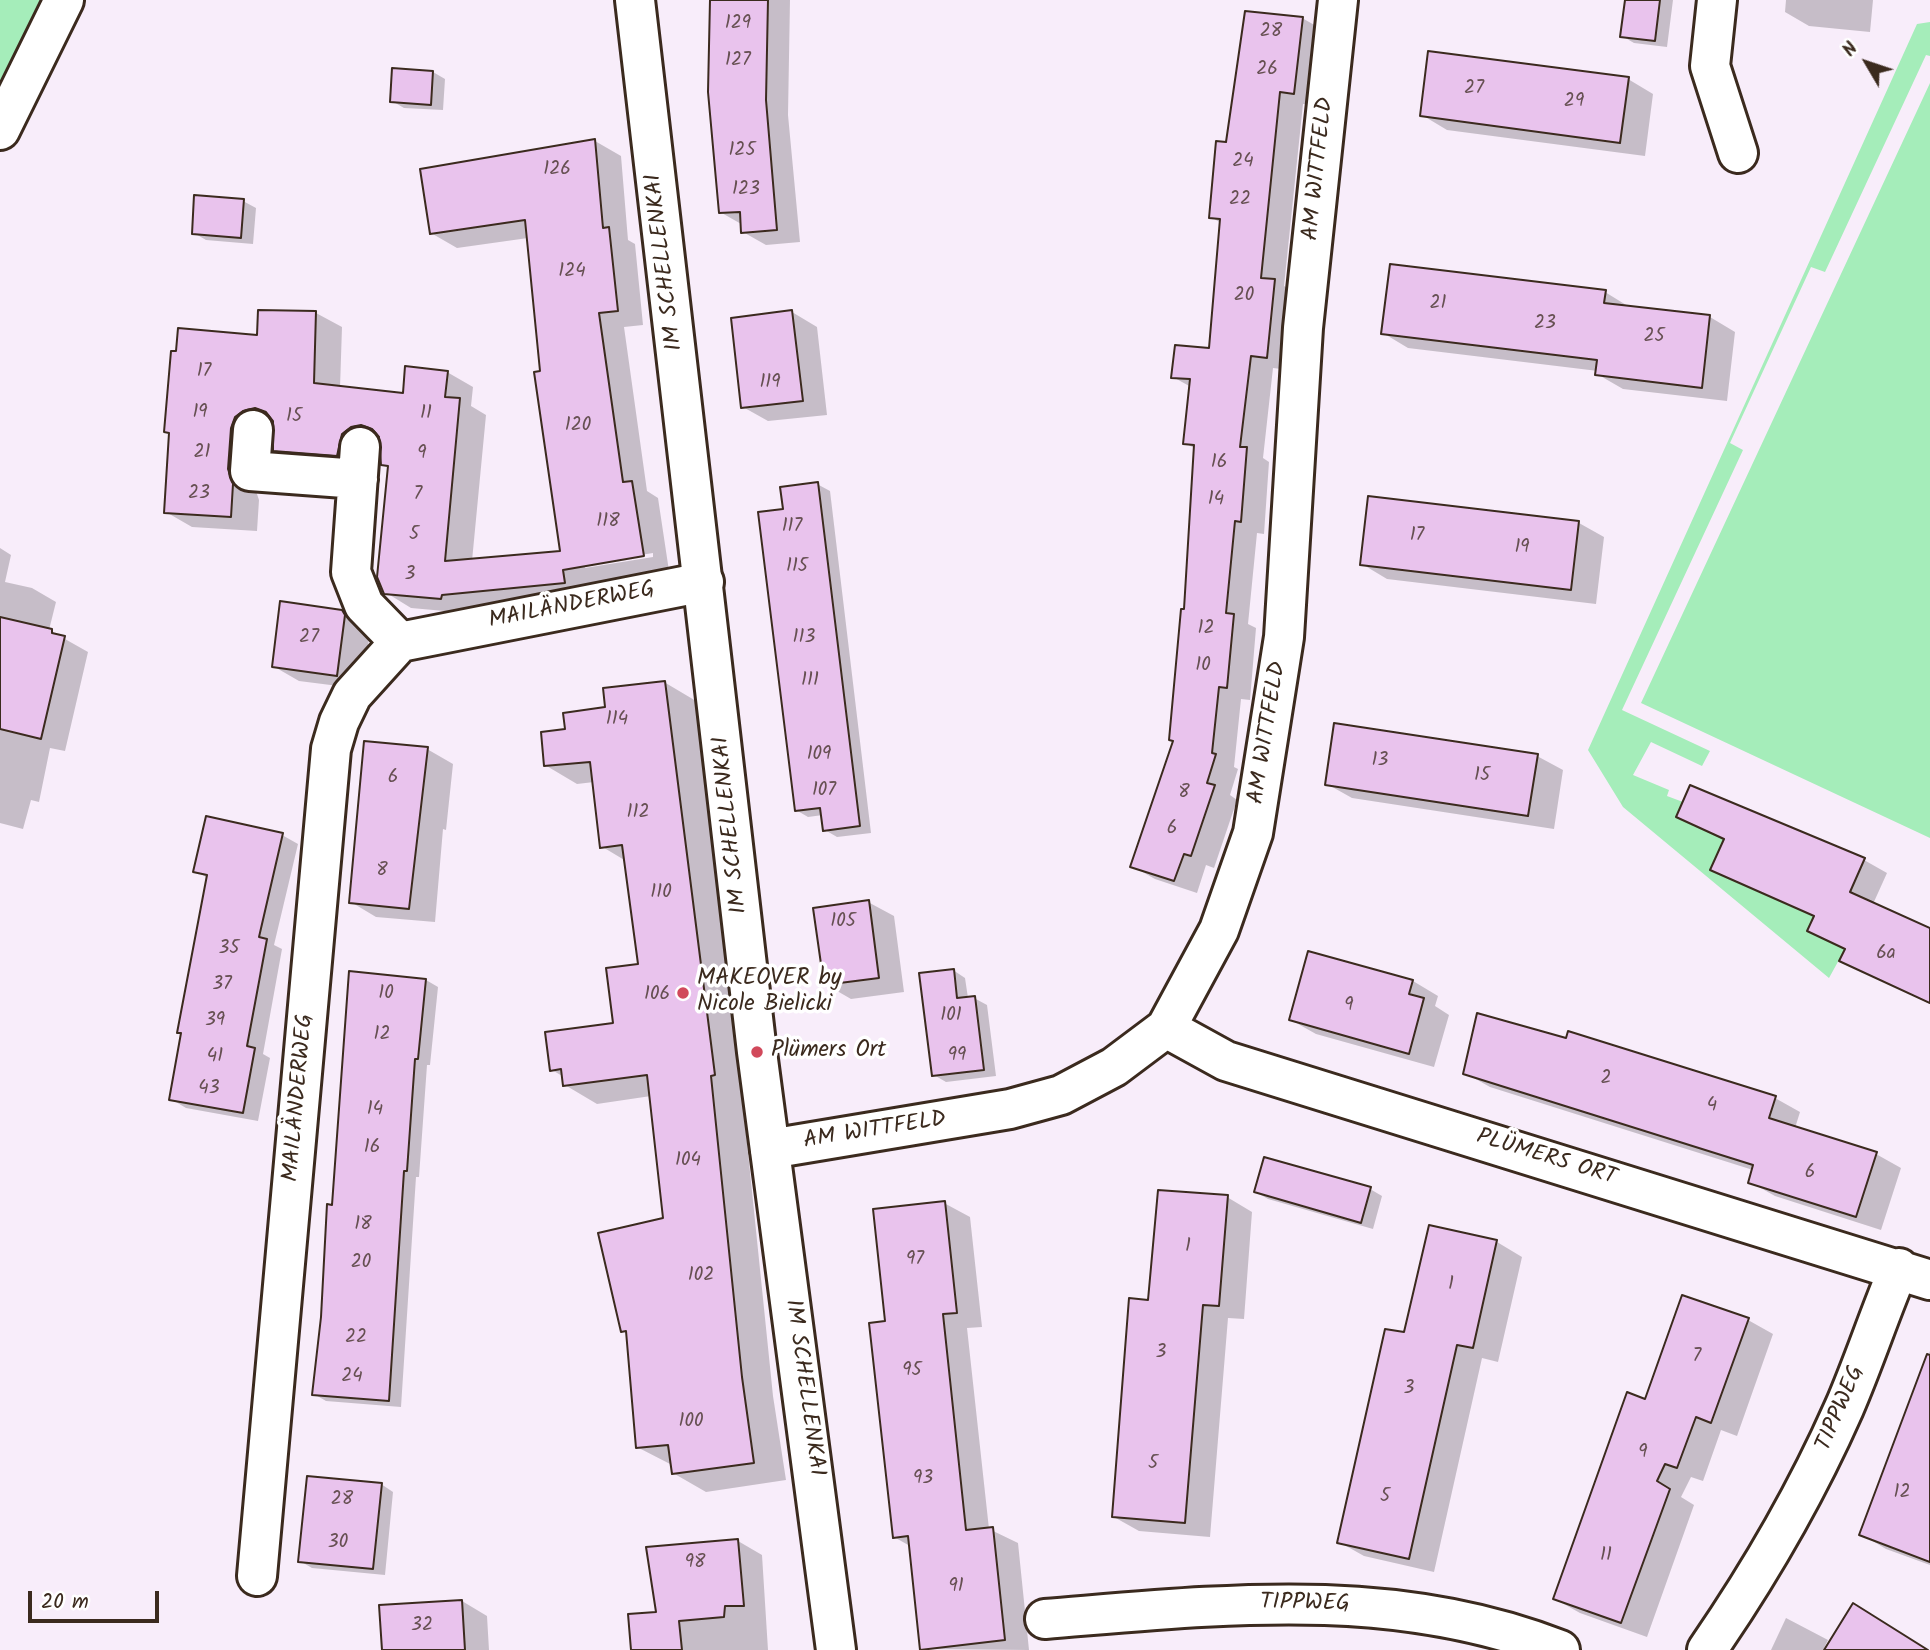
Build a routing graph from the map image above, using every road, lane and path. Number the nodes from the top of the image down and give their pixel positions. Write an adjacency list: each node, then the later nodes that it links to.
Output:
1 (64, 0): 5 (street)
2 (635, 0): 8 (street, IM SCHELLENKAI)
3 (1338, 0): 10 (street, AM WITTFELD)
4 (1717, 0): 6 (street)
5 (0, 130)
6 (1738, 153)
7 (253, 429): 9 (street)
8 (704, 582): 9 (street, MAILÄNDERWEG); 11 (street, IM SCHELLENKAI)
9 (400, 642): 13 (street, MAILÄNDERWEG)
10 (1166, 1028): 11 (street, AM WITTFELD); 12 (street, PLÜMERS ORT)
11 (770, 1149): 15 (street, IM SCHELLENKAI)
12 (1914, 1274): 17 (street, TIPPWEG)
13 (257, 1576)
14 (1045, 1619): 16 (street, TIPPWEG)
15 (836, 1650)
16 (1560, 1650)
17 (1707, 1650)

